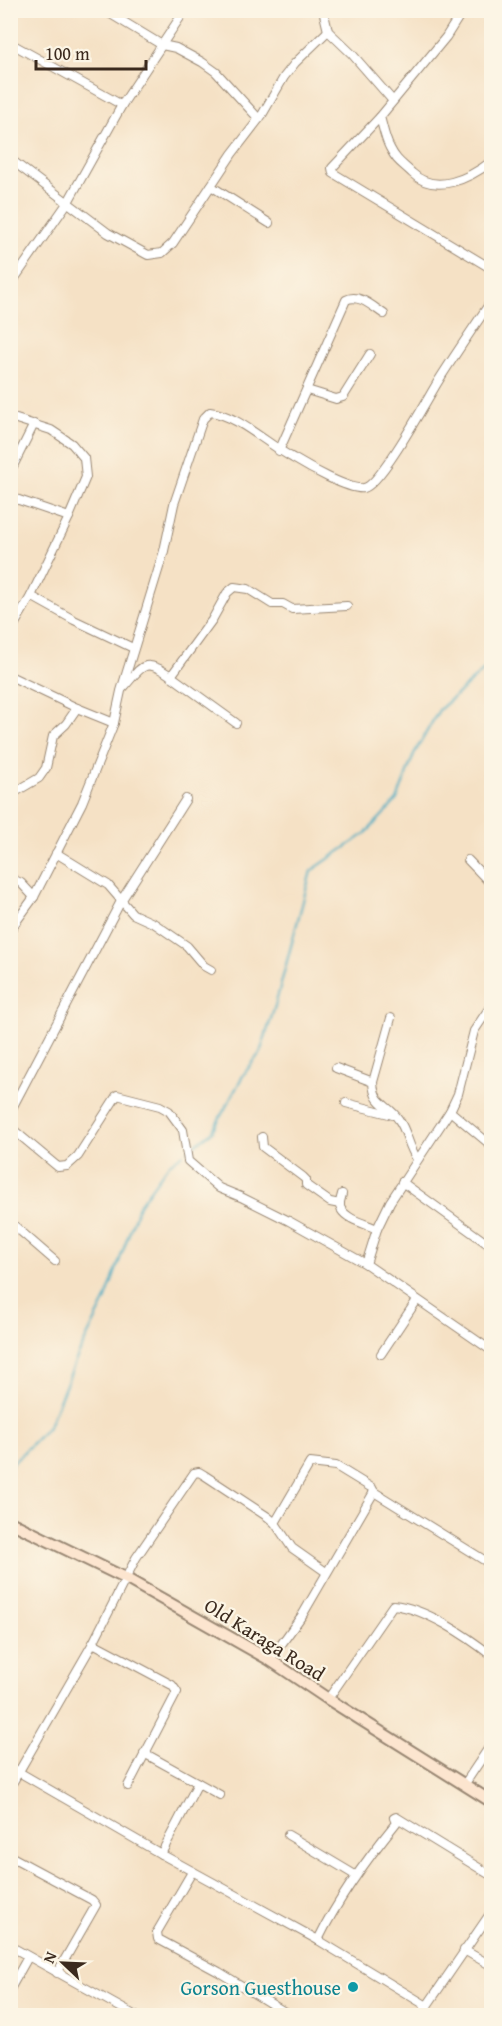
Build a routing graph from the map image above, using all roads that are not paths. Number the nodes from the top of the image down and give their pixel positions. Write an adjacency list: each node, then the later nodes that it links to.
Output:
1 (104, 10): 7 (street)
2 (184, 10): 7 (street)
3 (323, 10): 5 (street)
4 (463, 10): 8 (street)
5 (328, 31): 8 (street); 11 (street)
6 (10, 43): 9 (street)
7 (162, 45): 9 (street); 11 (street)
8 (393, 102): 10 (street)
9 (122, 105): 15 (street)
10 (380, 117): 13 (street); 17 (street)
11 (259, 119): 14 (street)
12 (10, 159): 15 (street)
13 (492, 161)
14 (211, 186): 15 (street); 16 (street)
15 (69, 202): 18 (street)
16 (269, 223)
17 (492, 269)
18 (13, 276): 19 (street)
19 (10, 288)
20 (492, 300): 26 (street)
21 (384, 314): 23 (street)
22 (370, 354): 23 (street)
23 (307, 390): 26 (street)
24 (10, 417): 25 (street)
25 (34, 424): 27 (street); 29 (street)
26 (279, 451): 33 (street)
27 (10, 472)
28 (10, 497): 29 (street)
29 (69, 517): 30 (street)
30 (31, 596): 32 (street); 33 (street)
31 (346, 606): 35 (street)
32 (10, 632)
33 (133, 648): 36 (street)
34 (10, 676): 37 (street)
35 (171, 676): 36 (street); 39 (street)
36 (121, 691): 38 (street)
37 (77, 708): 38 (street); 40 (street)
38 (114, 723): 42 (street)
39 (236, 723)
40 (10, 795)
41 (186, 799): 47 (street)
42 (56, 853): 46 (street); 47 (street)
43 (468, 860): 45 (street)
44 (10, 878): 46 (street)
45 (492, 885)
46 (34, 897): 48 (street)
47 (121, 901): 49 (street); 56 (street)
48 (10, 930)
49 (211, 970)
50 (492, 1004): 55 (street)
51 (391, 1018): 53 (street)
52 (336, 1068): 53 (street)
53 (373, 1082): 57 (street)
54 (346, 1103): 57 (street)
55 (450, 1111): 60 (street); 61 (street)
56 (10, 1112)
57 (397, 1116): 61 (street)
58 (10, 1127): 69 (street)
59 (262, 1137): 64 (street)
60 (492, 1146)
61 (417, 1159): 62 (street)
62 (402, 1182): 66 (street); 67 (street)
63 (342, 1194): 64 (street)
64 (340, 1204): 66 (street)
65 (10, 1222): 68 (street)
66 (377, 1229): 69 (street)
67 (492, 1247)
68 (55, 1261)
69 (366, 1264): 70 (street)
70 (417, 1300): 71 (street); 72 (street)
71 (492, 1351)
72 (381, 1354)
73 (374, 1492): 75 (street); 76 (street); 77 (street)
74 (10, 1522): 78 (street, Old Karaga Road)
75 (275, 1522): 77 (street); 78 (street)
76 (492, 1565)
77 (326, 1572): 83 (street)
78 (125, 1578): 79 (street); 83 (street, Old Karaga Road)
79 (93, 1643): 86 (street); 88 (street)
80 (492, 1644): 81 (street)
81 (483, 1649): 82 (street); 84 (street)
82 (492, 1656)
83 (270, 1660): 84 (street, Old Karaga Road)
84 (328, 1699): 90 (street, Old Karaga Road)
85 (492, 1743): 90 (street)
86 (144, 1753): 89 (street); 91 (street)
87 (10, 1767): 88 (street)
88 (20, 1772): 92 (street); 96 (street)
89 (198, 1783): 93 (street); 96 (street)
90 (464, 1785): 94 (street, Old Karaga Road)
91 (128, 1786)
92 (10, 1787)
93 (220, 1795)
94 (492, 1802)
95 (288, 1835): 99 (street)
96 (160, 1854): 98 (street)
97 (10, 1856): 107 (street)
98 (192, 1872): 102 (street); 111 (street)
99 (355, 1875): 100 (street); 102 (street)
100 (492, 1876)
101 (492, 1911): 104 (street)
102 (318, 1940): 109 (street)
103 (10, 1946): 105 (street)
104 (464, 1950): 106 (street); 109 (street)
105 (28, 1957): 107 (street); 108 (street)
106 (492, 1966)
107 (57, 1973): 110 (street)
108 (10, 1989)
109 (427, 2006): 112 (street)
110 (136, 2016)
111 (291, 2016)
112 (420, 2016)

